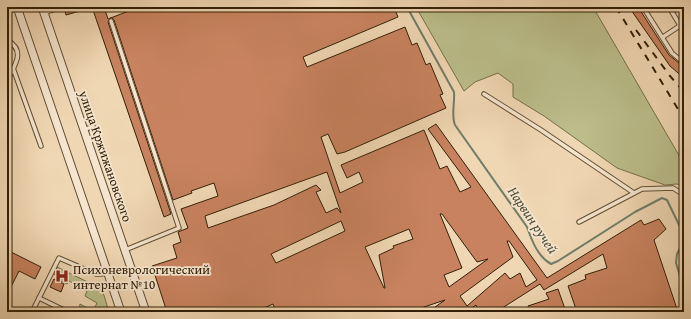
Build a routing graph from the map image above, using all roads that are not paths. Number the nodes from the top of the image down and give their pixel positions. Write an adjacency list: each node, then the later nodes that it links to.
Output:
1 (17, 7): 22 (street)
2 (643, 7): 9 (lane)
3 (669, 7): 7 (lane)
4 (58, 8): 5 (lane)
5 (43, 10): 16 (street, улица Кржижановского)
6 (111, 21): 21 (lane)
7 (682, 24): 8 (lane); 9 (lane)
8 (684, 32)
9 (663, 37): 11 (lane)
10 (7, 40): 12 (lane)
11 (684, 63)
12 (13, 68): 13 (lane); 17 (lane)
13 (7, 81)
14 (484, 94): 18 (lane)
15 (93, 126): 16 (lane)
16 (84, 130): 21 (street, улица Кржижановского)
17 (41, 146)
18 (634, 193): 19 (lane); 20 (lane)
19 (684, 195)
20 (579, 222)
21 (125, 250): 27 (street, улица Кржижановского)
22 (107, 273): 23 (lane); 26 (street)
23 (39, 298): 24 (lane); 25 (lane)
24 (32, 312)
25 (68, 312)
26 (120, 312)
27 (146, 312)

